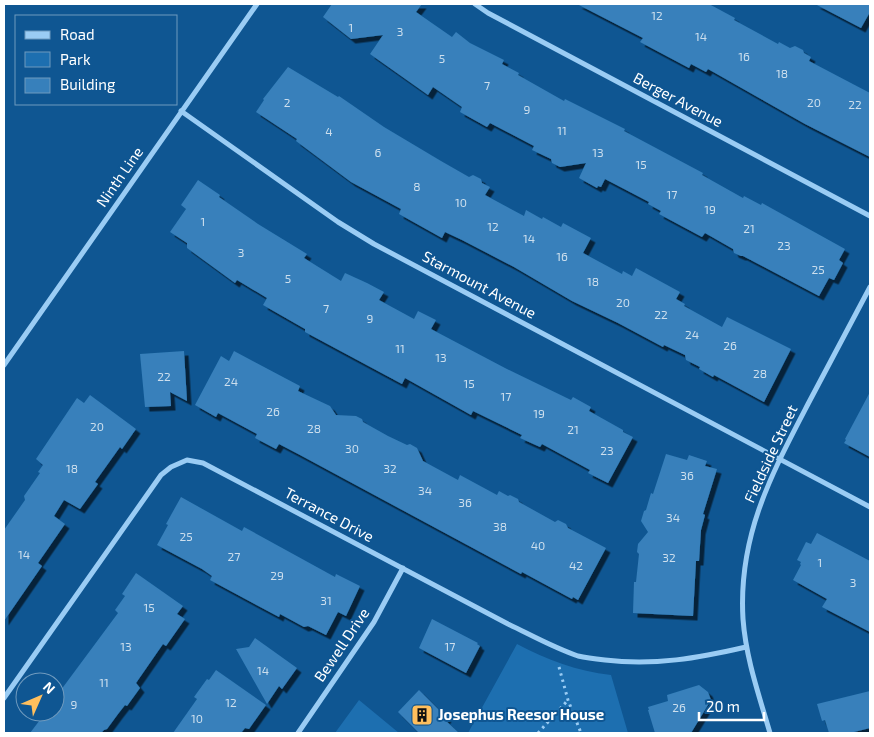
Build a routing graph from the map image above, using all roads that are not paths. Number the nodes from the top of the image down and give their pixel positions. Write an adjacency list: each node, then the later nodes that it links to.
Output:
1 (257, 4): 3 (street, Ninth Line)
2 (475, 4): 4 (street, Berger Avenue)
3 (181, 111): 6 (street, Ninth Line); 7 (street, Starmount Avenue)
4 (870, 216)
5 (870, 287): 7 (street, Fieldside Street)
6 (4, 365)
7 (780, 459): 8 (street, Starmount Avenue); 10 (street, Fieldside Street)
8 (870, 507)
9 (403, 568): 10 (street, Terrance Drive); 11 (street, Terrance Drive); 12 (street, Bewell Drive)
10 (746, 647): 13 (street, Fieldside Street)
11 (4, 698)
12 (298, 733)
13 (770, 733)

